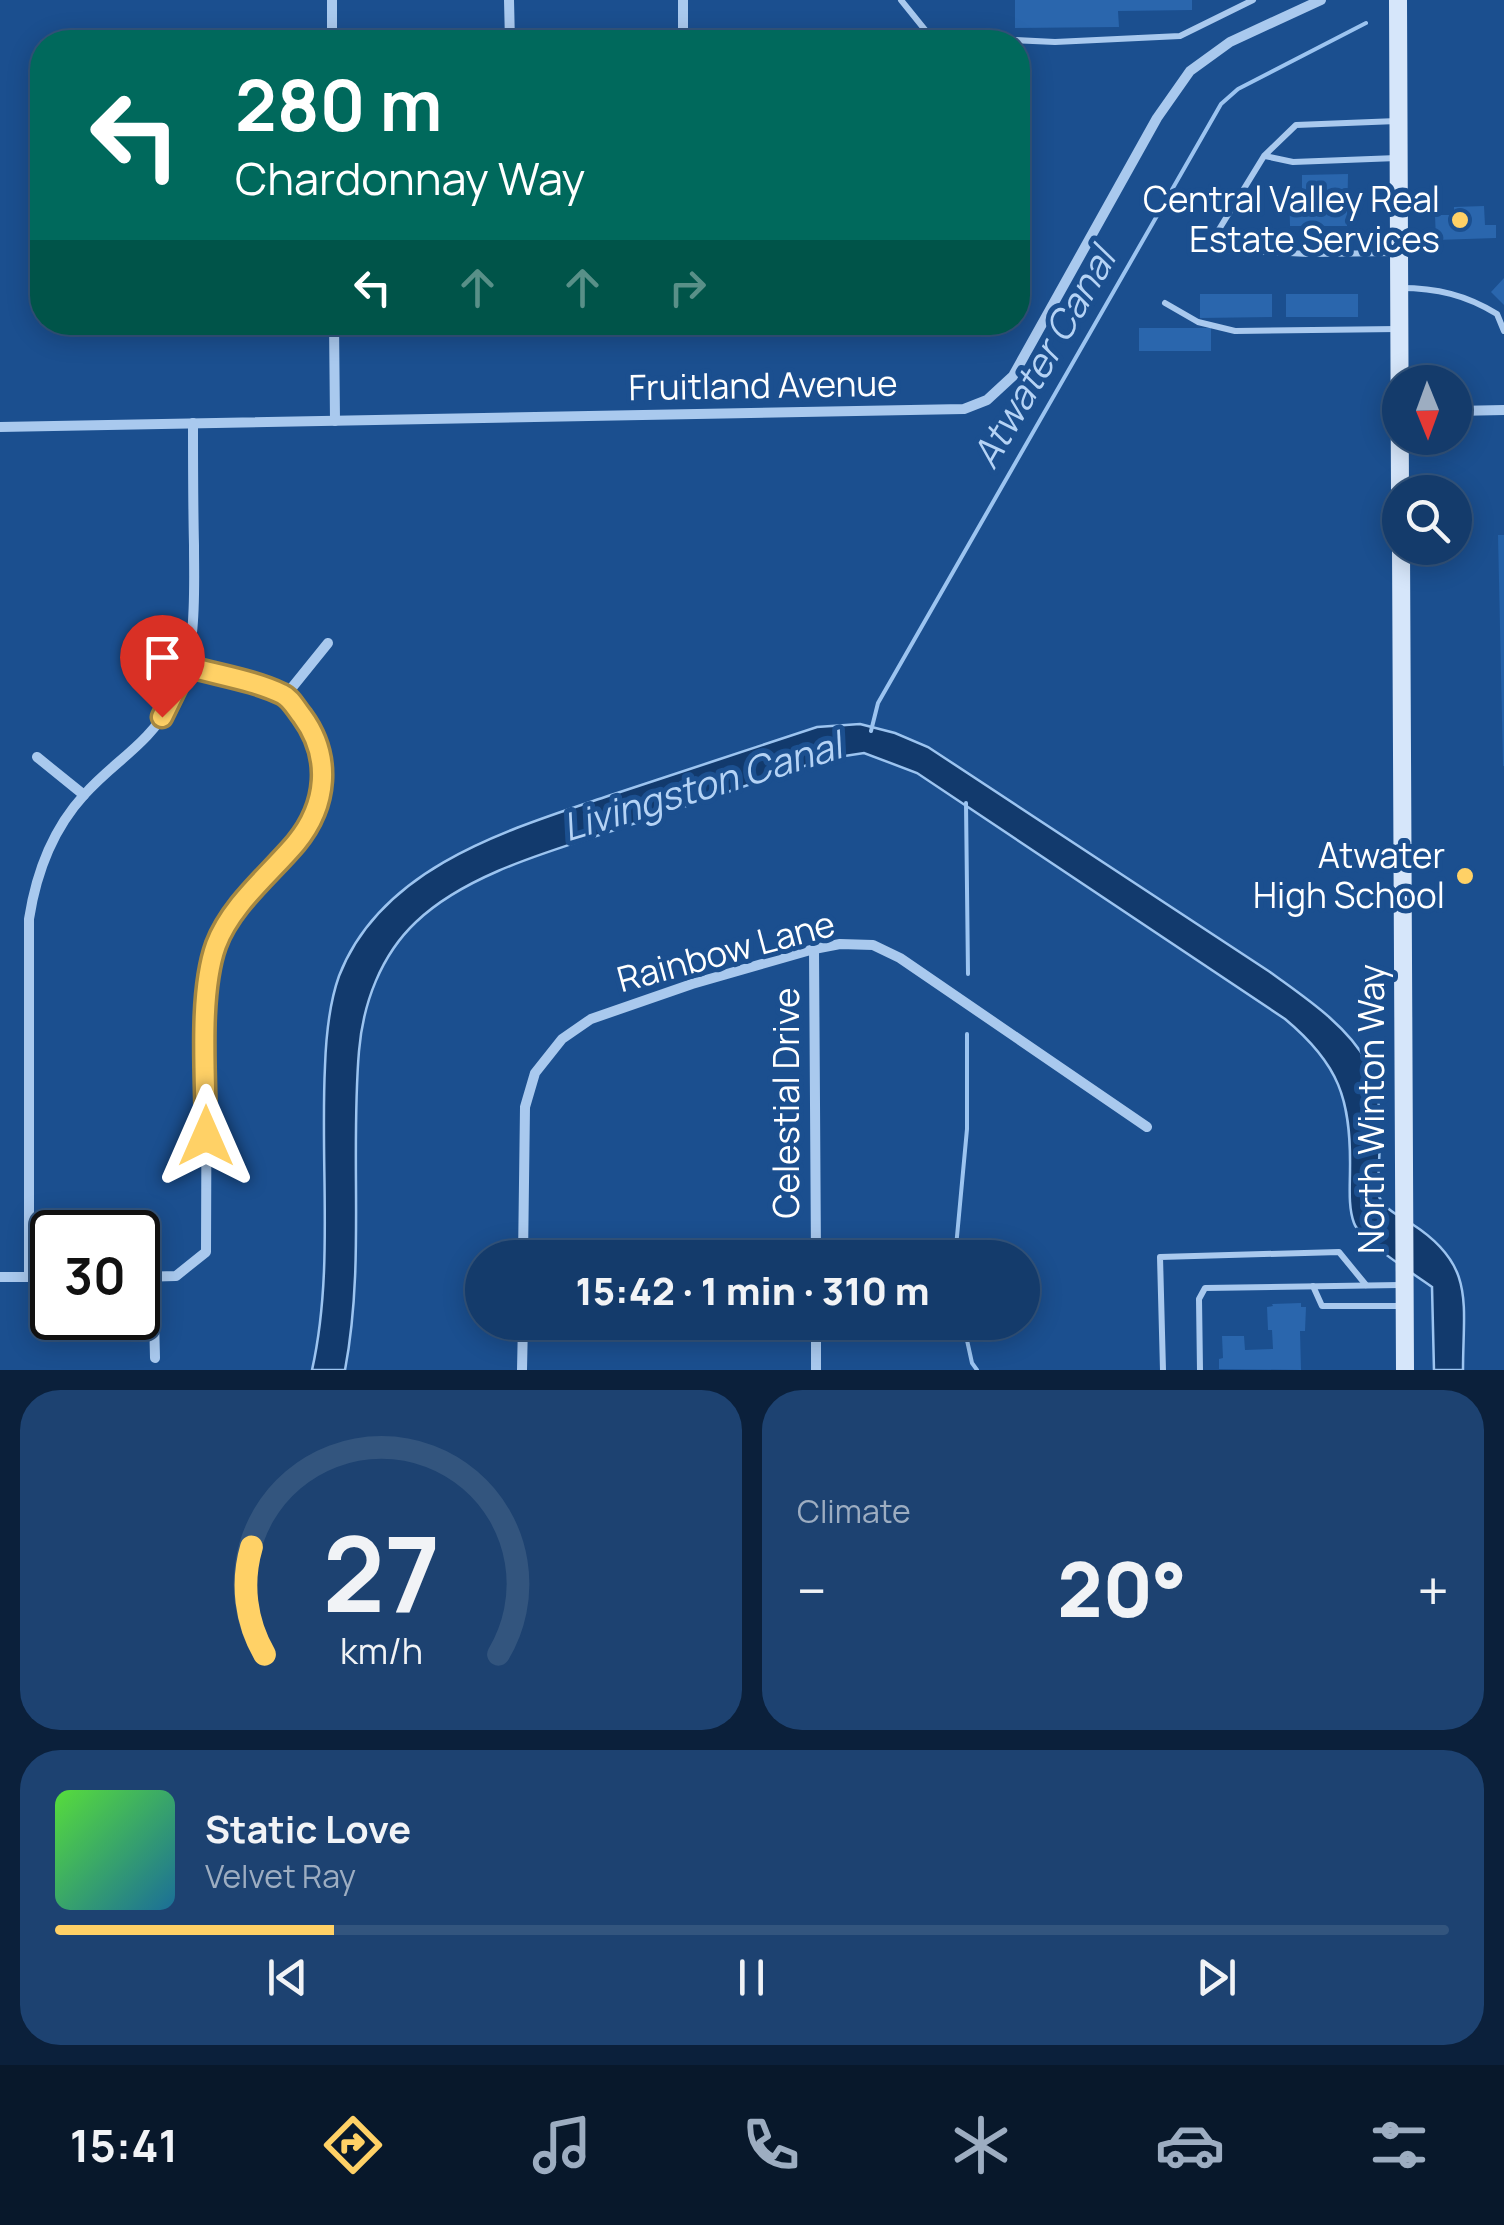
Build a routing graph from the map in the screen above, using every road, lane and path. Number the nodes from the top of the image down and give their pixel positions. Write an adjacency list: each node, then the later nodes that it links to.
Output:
1 (332, 0): 8 (street)
2 (510, 0): 9 (street)
3 (683, 0): 10 (street)
4 (901, 0): 11 (lane)
5 (1253, 0): 12 (lane)
6 (1321, 0): 25 (street, Fruitland Avenue)
7 (1398, 0): 13 (main road)
8 (332, 30)
9 (510, 30)
10 (684, 30)
11 (925, 30)
12 (1030, 41)
13 (1398, 122): 14 (lane); 15 (main road)
14 (1264, 156): 15 (lane); 16 (lane)
15 (1398, 158): 16 (main road)
16 (1399, 252): 17 (main road)
17 (1399, 288): 19 (main road); 20 (lane)
18 (1164, 303): 19 (lane)
19 (1399, 328): 22 (main road)
20 (1504, 331)
21 (334, 335): 25 (street)
22 (1399, 365)
23 (1504, 410): 24 (street)
24 (1472, 411)
25 (335, 421): 26 (street, Fruitland Avenue)
26 (193, 423): 27 (street, Fruitland Avenue); 30 (street)
27 (0, 427)
28 (1400, 565): 41 (main road, North Winton Way)
29 (328, 644): 31 (street)
30 (187, 666): 31 (street); 33 (street)
31 (286, 695): 39 (street)
32 (37, 757): 33 (street)
33 (84, 796): 38 (street)
34 (814, 949): 35 (street, Rainbow Lane); 36 (street, Rainbow Lane); 37 (street, Celestial Drive)
35 (1147, 1127)
36 (524, 1240)
37 (816, 1240)
38 (29, 1277): 40 (street)
39 (160, 1277)
40 (0, 1278)
41 (1405, 1280): 42 (lane); 44 (main road, North Winton Way)
42 (1366, 1285): 43 (lane); 51 (lane)
43 (1313, 1286): 44 (lane); 52 (lane)
44 (1405, 1306): 53 (main road, North Winton Way)
45 (154, 1340): 48 (street)
46 (523, 1340): 49 (street)
47 (816, 1340): 50 (street)
48 (155, 1358)
49 (522, 1370)
50 (816, 1370)
51 (1163, 1370)
52 (1200, 1370)
53 (1405, 1370)

